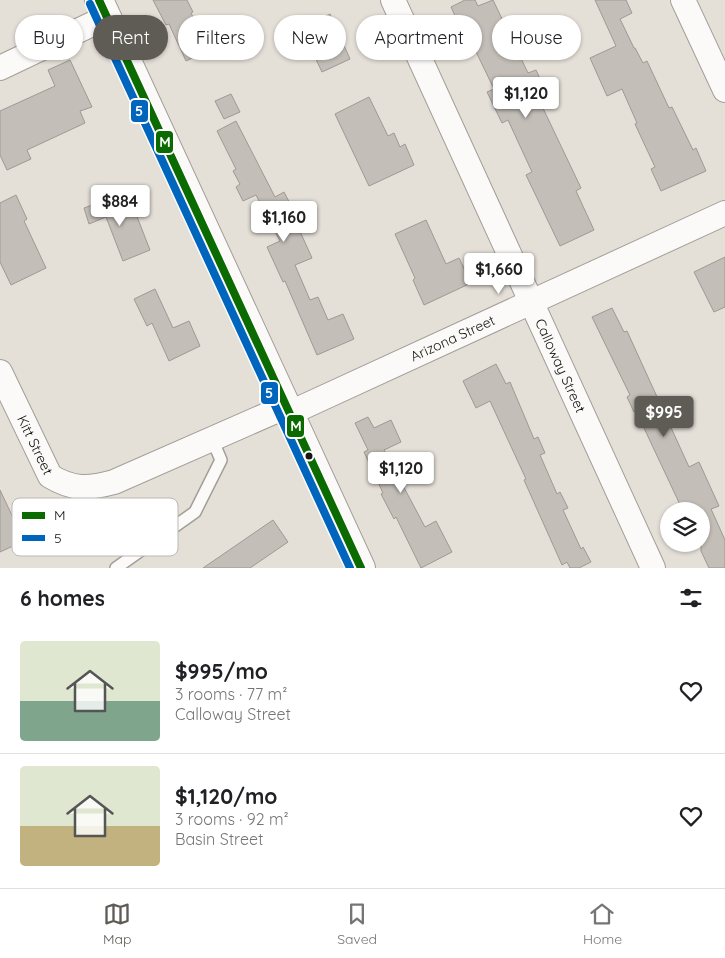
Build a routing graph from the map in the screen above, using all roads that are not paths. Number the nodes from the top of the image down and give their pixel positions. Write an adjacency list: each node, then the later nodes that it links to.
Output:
1 (393, 0): 7 (street, Calloway Street)
2 (683, 0): 5 (street)
3 (103, 8): 4 (street); 9 (street)
4 (0, 68)
5 (725, 90)
6 (725, 213): 7 (street, Arizona Street)
7 (532, 302): 9 (street, Arizona Street); 16 (street, Calloway Street)
8 (0, 372): 11 (street, Kitt Street)
9 (288, 410): 10 (street, Arizona Street); 15 (street)
10 (212, 440): 11 (street, Arizona Street); 12 (lane)
11 (64, 484)
12 (178, 524)
13 (133, 556): 14 (lane)
14 (116, 568)
15 (361, 568)
16 (654, 568)

